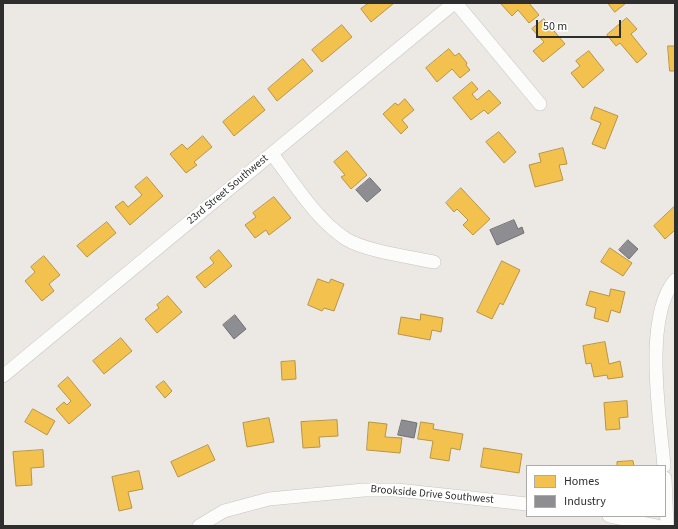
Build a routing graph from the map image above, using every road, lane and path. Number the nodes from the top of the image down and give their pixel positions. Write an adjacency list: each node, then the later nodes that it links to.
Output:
1 (455, 3): 2 (street); 3 (street, 23rd Street Southwest)
2 (540, 104)
3 (272, 154): 4 (street); 6 (street, 23rd Street Southwest)
4 (434, 262)
5 (675, 280): 7 (street)
6 (3, 376)
7 (664, 465)
8 (666, 502): 14 (street)
9 (526, 504): 12 (street, Brookside Drive Southwest)
10 (611, 517): 11 (street)
11 (623, 523): 13 (street)
12 (199, 526)
13 (657, 526)
14 (667, 526)

